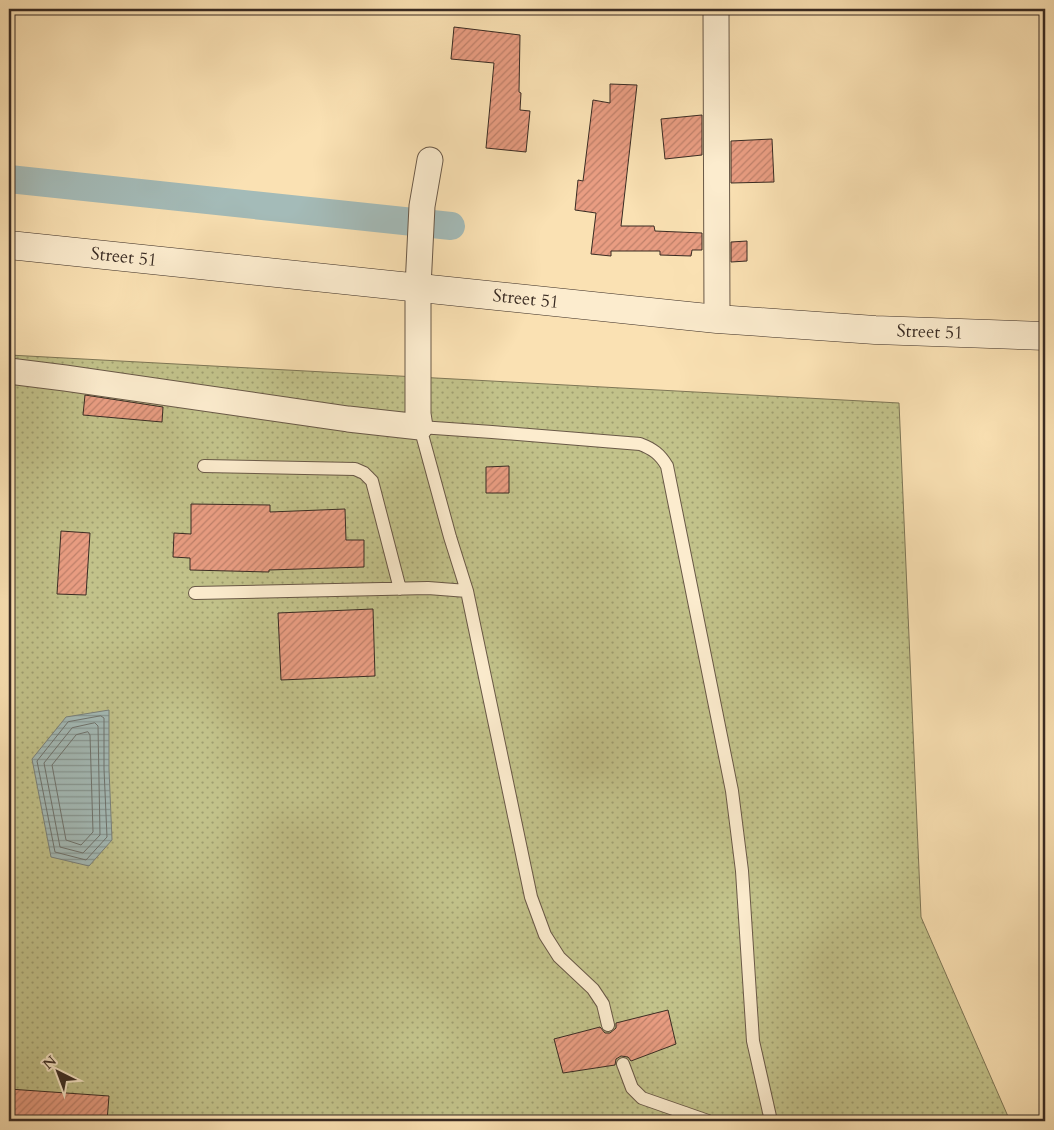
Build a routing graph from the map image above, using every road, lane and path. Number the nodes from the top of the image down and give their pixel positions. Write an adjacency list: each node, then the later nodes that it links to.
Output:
1 (716, 9): 5 (street)
2 (430, 160): 4 (street)
3 (9, 245): 4 (main road, Street 51)
4 (417, 296): 5 (main road, Street 51); 8 (street)
5 (717, 319): 6 (main road, Street 51)
6 (1045, 336)
7 (9, 371): 8 (street)
8 (420, 427): 11 (lane); 16 (lane)
9 (204, 466): 10 (lane)
10 (400, 589): 11 (lane); 12 (lane)
11 (467, 591): 13 (lane)
12 (195, 593)
13 (608, 1025)
14 (623, 1064): 15 (lane)
15 (708, 1121)
16 (771, 1121)

